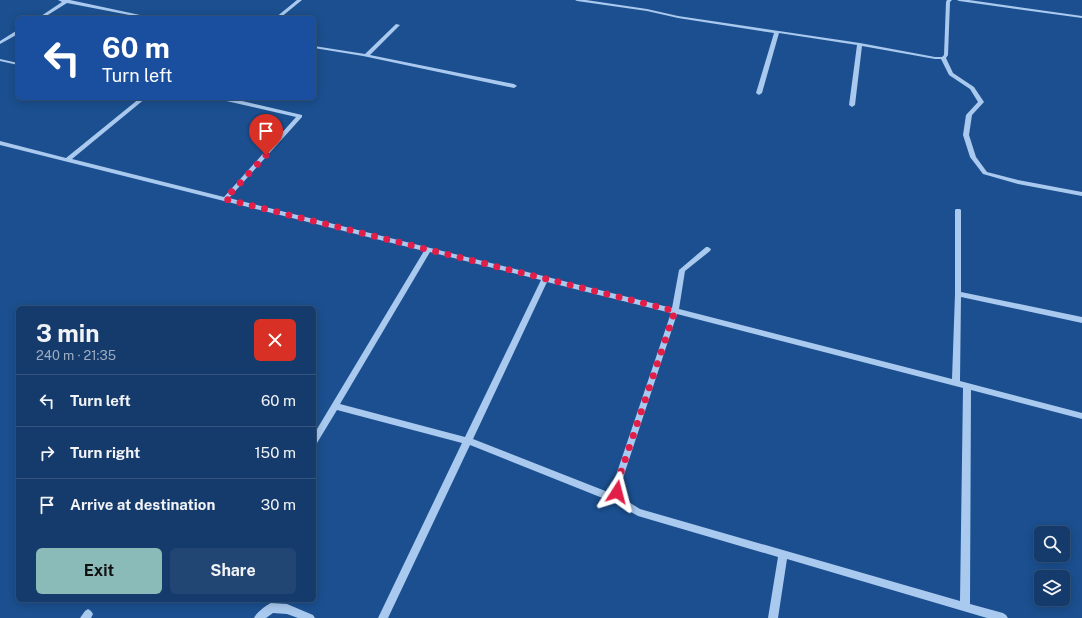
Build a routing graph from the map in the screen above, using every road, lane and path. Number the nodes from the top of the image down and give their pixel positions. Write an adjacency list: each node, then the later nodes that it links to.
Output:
1 (60, 0): 6 (street)
2 (298, 0): 9 (street)
3 (577, 0): 12 (street)
4 (950, 0): 18 (street)
5 (959, 0): 10 (street)
6 (67, 1): 7 (street); 8 (street)
7 (43, 16)
8 (142, 16)
9 (279, 16)
10 (1082, 17)
11 (398, 24): 17 (street)
12 (777, 32): 15 (street); 22 (street)
13 (16, 33): 14 (street)
14 (0, 43)
15 (860, 44): 18 (street); 25 (street)
16 (316, 47): 17 (street)
17 (366, 56): 21 (street)
18 (943, 58): 28 (street)
19 (0, 60): 20 (street)
20 (16, 64)
21 (514, 86)
22 (759, 93)
23 (141, 100): 27 (street)
24 (231, 100): 29 (street)
25 (852, 105)
26 (0, 143): 27 (street)
27 (67, 160): 29 (street)
28 (1082, 194)
29 (225, 199): 32 (street)
30 (958, 210): 34 (street)
31 (708, 249): 35 (street)
32 (428, 250): 33 (street); 39 (street)
33 (545, 279): 35 (street); 42 (street)
34 (958, 294): 36 (street); 37 (street)
35 (675, 311): 37 (street); 43 (street)
36 (1082, 320)
37 (956, 383): 38 (street)
38 (967, 386): 40 (street); 45 (street)
39 (336, 406): 41 (street); 42 (street)
40 (1082, 416)
41 (316, 438)
42 (468, 441): 43 (street); 48 (street)
43 (618, 500): 44 (street)
44 (783, 554): 45 (street); 49 (street)
45 (965, 607): 50 (street)
46 (259, 618): 47 (street)
47 (310, 618)
48 (383, 618)
49 (773, 618)
50 (1003, 618)

